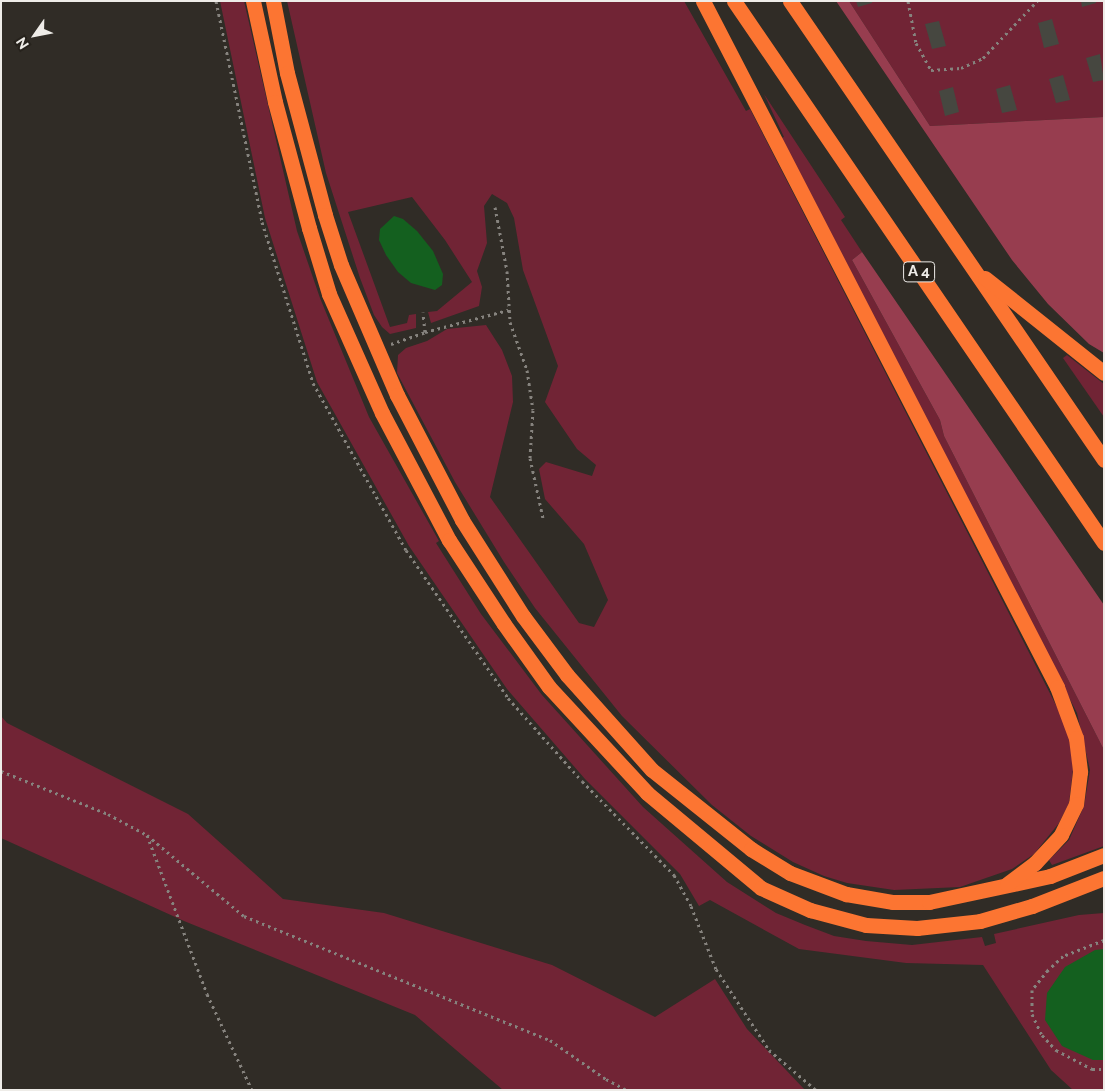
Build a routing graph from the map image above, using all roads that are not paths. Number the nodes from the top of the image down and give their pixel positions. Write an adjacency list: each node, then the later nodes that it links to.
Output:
1 (254, 1): 12 (highway)
2 (273, 1): 13 (highway)
3 (703, 1): 13 (highway)
4 (734, 1): 9 (highway, A 4)
5 (790, 1): 6 (highway)
6 (970, 266): 7 (highway); 8 (highway)
7 (1104, 373)
8 (1104, 460)
9 (1104, 544)
10 (1104, 855): 13 (highway)
11 (1104, 878): 12 (highway)
12 (1082, 886): 14 (highway)
13 (1002, 888)
14 (1104, 888)

